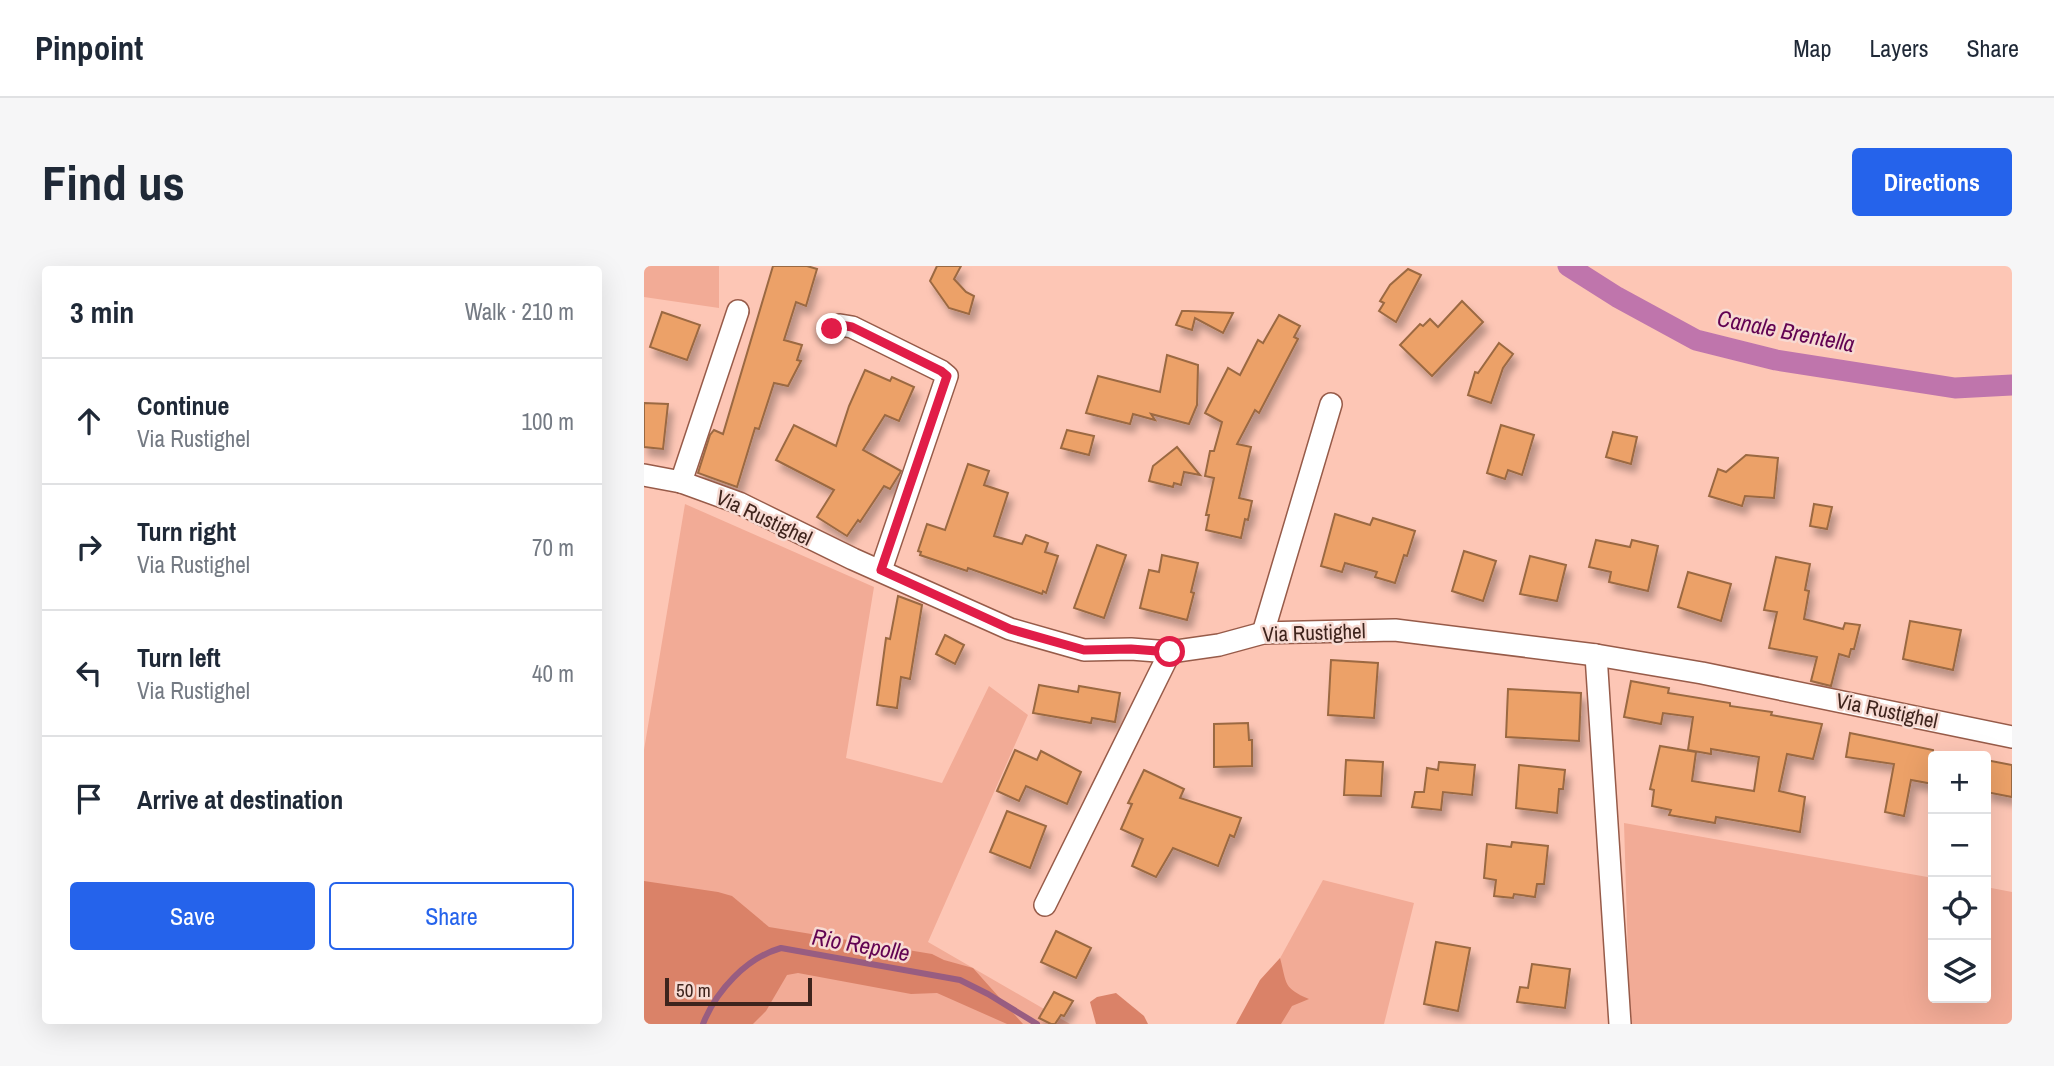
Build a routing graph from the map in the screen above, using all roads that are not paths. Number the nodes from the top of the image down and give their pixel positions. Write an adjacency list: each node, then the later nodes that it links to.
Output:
1 (737, 311): 5 (street)
2 (832, 329): 6 (street)
3 (1331, 404): 7 (street)
4 (644, 475): 5 (street, Via Rustighel)
5 (681, 482): 6 (street, Via Rustighel)
6 (881, 570): 8 (street, Via Rustighel)
7 (1263, 633): 8 (street, Via Rustighel); 9 (street, Via Rustighel)
8 (1170, 652): 11 (street)
9 (1596, 655): 10 (street, Via Rustighel); 12 (street)
10 (2012, 737)
11 (1045, 905)
12 (1620, 1024)

